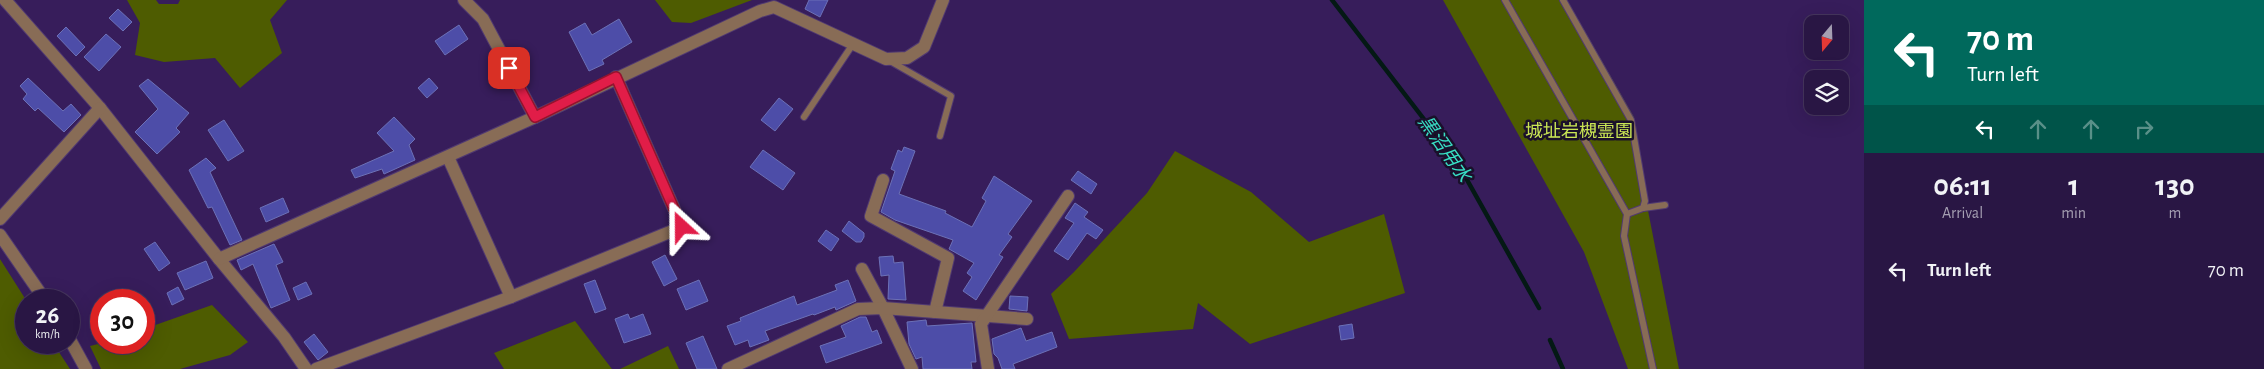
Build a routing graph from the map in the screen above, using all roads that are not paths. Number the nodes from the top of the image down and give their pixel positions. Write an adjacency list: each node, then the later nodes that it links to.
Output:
1 (6, 0): 9 (street)
2 (464, 0): 10 (street)
3 (943, 0): 7 (street)
4 (1505, 0): 18 (lane)
5 (1563, 0): 17 (lane)
6 (853, 44): 7 (street); 8 (street); 11 (lane)
7 (886, 59): 12 (lane)
8 (616, 77): 10 (street); 24 (street)
9 (100, 108): 19 (street); 21 (street)
10 (535, 117): 13 (street)
11 (804, 117)
12 (940, 136)
13 (448, 157): 21 (street); 24 (street)
14 (883, 180): 26 (street)
15 (1068, 196): 27 (street)
16 (1665, 206): 17 (lane)
17 (1643, 208): 18 (lane)
18 (1627, 214): 36 (lane)
19 (0, 219)
20 (0, 235): 23 (street)
21 (219, 259): 31 (street)
22 (862, 269): 25 (street)
23 (37, 289)
24 (511, 297): 32 (street)
25 (883, 308): 26 (street); 33 (street); 34 (street)
26 (935, 312): 27 (street)
27 (986, 317): 28 (street); 35 (street)
28 (1027, 319)
29 (78, 354): 30 (street)
30 (86, 369)
31 (306, 369)
32 (316, 369)
33 (728, 369)
34 (912, 369)
35 (988, 369)
36 (1653, 369)

